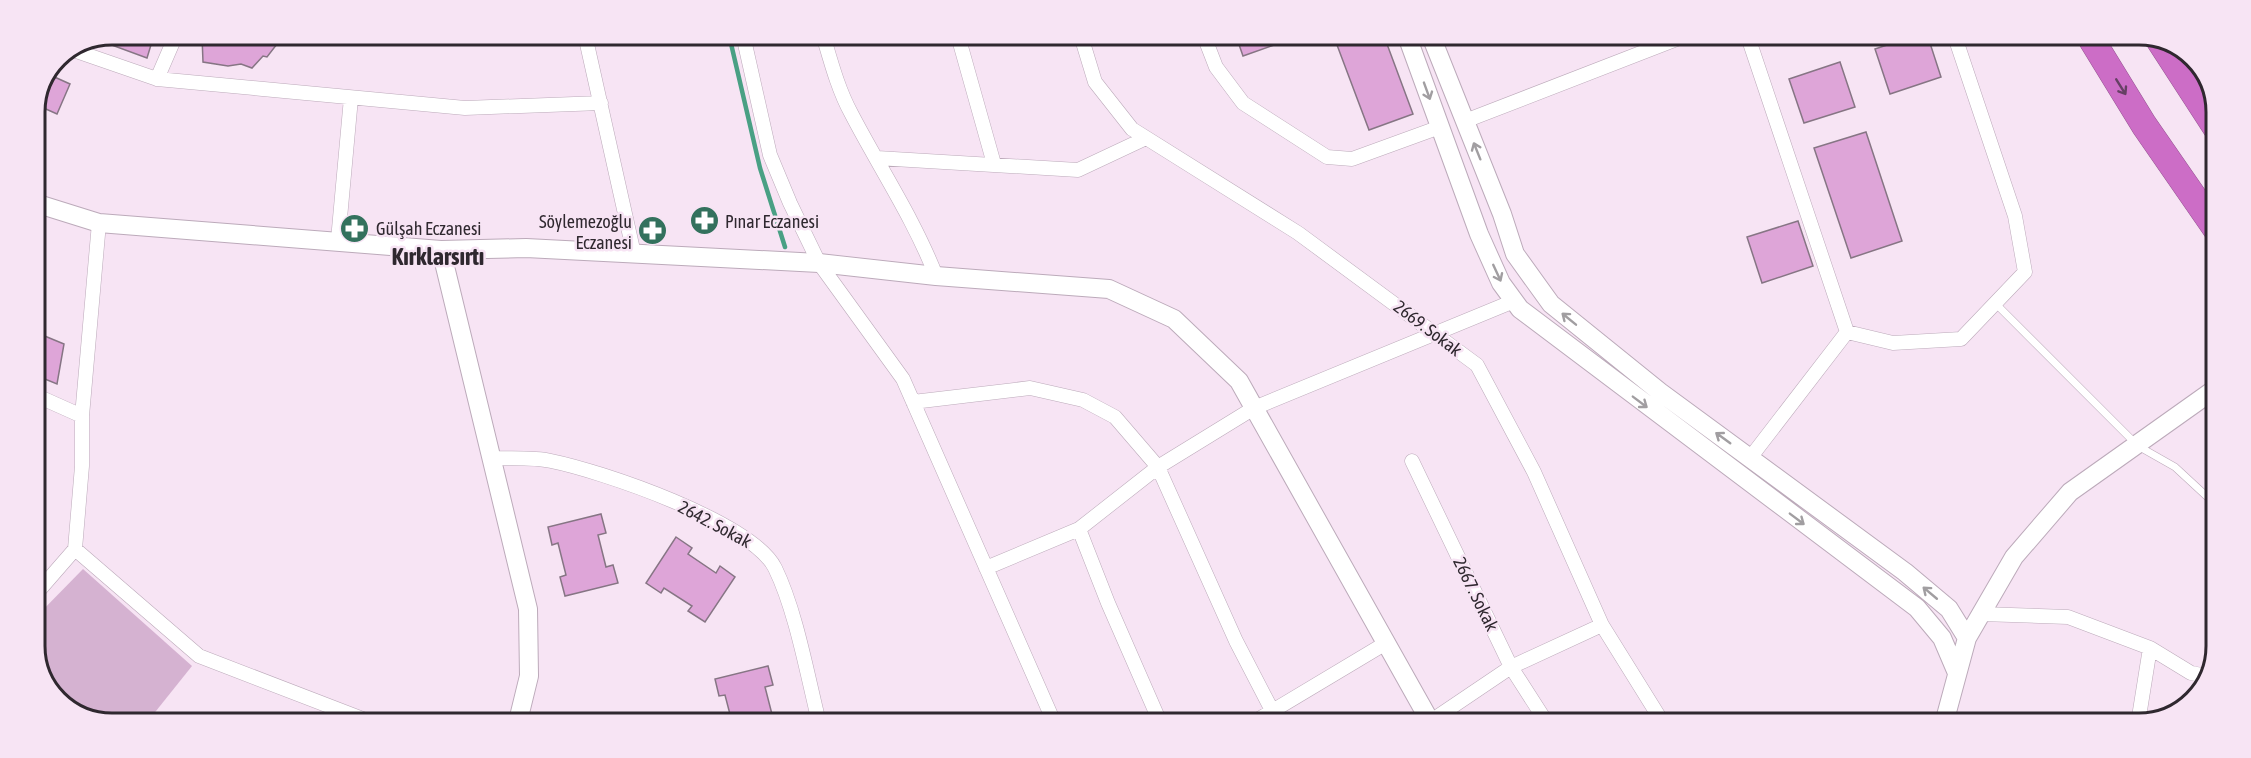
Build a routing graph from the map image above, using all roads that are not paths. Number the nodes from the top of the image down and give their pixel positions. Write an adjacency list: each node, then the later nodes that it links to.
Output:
1 (172, 45): 16 (street)
2 (587, 45): 18 (street)
3 (745, 45): 31 (street)
4 (826, 45): 23 (street)
5 (961, 45): 24 (street)
6 (1084, 45): 22 (street, 2669. Sokak)
7 (1207, 45): 21 (street)
8 (1410, 45): 21 (street, one-way to 21)
9 (1435, 45): 20 (street)
10 (1661, 45): 20 (street)
11 (1751, 45): 35 (street)
12 (1958, 45): 34 (street)
13 (2095, 45): 26 (highway, one-way to 26)
14 (2166, 51): 19 (highway)
15 (80, 53): 16 (street)
16 (157, 80): 17 (street)
17 (351, 98): 18 (street); 28 (street)
18 (601, 103): 30 (street)
19 (2206, 113)
20 (1465, 121): 44 (street, one-way to 20)
21 (1440, 126): 33 (street, one-way to 33)
22 (1144, 139): 24 (street); 36 (street, 2669. Sokak)
23 (877, 158): 24 (street); 32 (street)
24 (994, 164)
25 (45, 206): 27 (street)
26 (2206, 215)
27 (99, 223): 28 (street); 41 (street)
28 (338, 240): 29 (street)
29 (441, 250): 30 (street); 43 (street)
30 (634, 254): 31 (street)
31 (819, 263): 32 (street); 39 (street)
32 (936, 276): 40 (street)
33 (1514, 301): 36 (street); 58 (street, one-way to 58)
34 (1995, 303): 35 (street); 42 (lane)
35 (1847, 332): 44 (street)
36 (1437, 334): 40 (street); 53 (street, 2669. Sokak)
37 (2206, 396): 42 (street)
38 (45, 402): 41 (street)
39 (913, 402): 46 (street); 50 (street)
40 (1254, 408): 46 (street); 55 (street)
41 (82, 416): 49 (street)
42 (2138, 446): 47 (lane); 52 (street)
43 (492, 458): 61 (street); 62 (street, 2642. Sokak)
44 (1750, 458): 54 (street, one-way to 44)
45 (1412, 461): 57 (street, 2667. Sokak)
46 (1158, 467): 48 (street); 65 (street)
47 (2206, 496)
48 (1079, 529): 50 (street); 64 (street)
49 (75, 549): 51 (street); 60 (street)
50 (986, 568): 63 (street)
51 (45, 584)
52 (1981, 614): 54 (street); 56 (street)
53 (1602, 625): 57 (street); 70 (street, 2669. Sokak)
54 (1967, 638): 58 (street)
55 (1386, 643): 66 (street); 67 (street)
56 (2150, 648): 59 (street); 72 (street)
57 (1511, 667): 68 (street); 69 (street, 2667. Sokak)
58 (1957, 673): 71 (street)
59 (2200, 675)
60 (347, 713)
61 (520, 713)
62 (817, 713)
63 (1050, 713)
64 (1156, 713)
65 (1273, 713)
66 (1281, 713)
67 (1426, 713)
68 (1444, 713)
69 (1541, 713)
70 (1657, 713)
71 (1947, 713)
72 (2140, 713)

